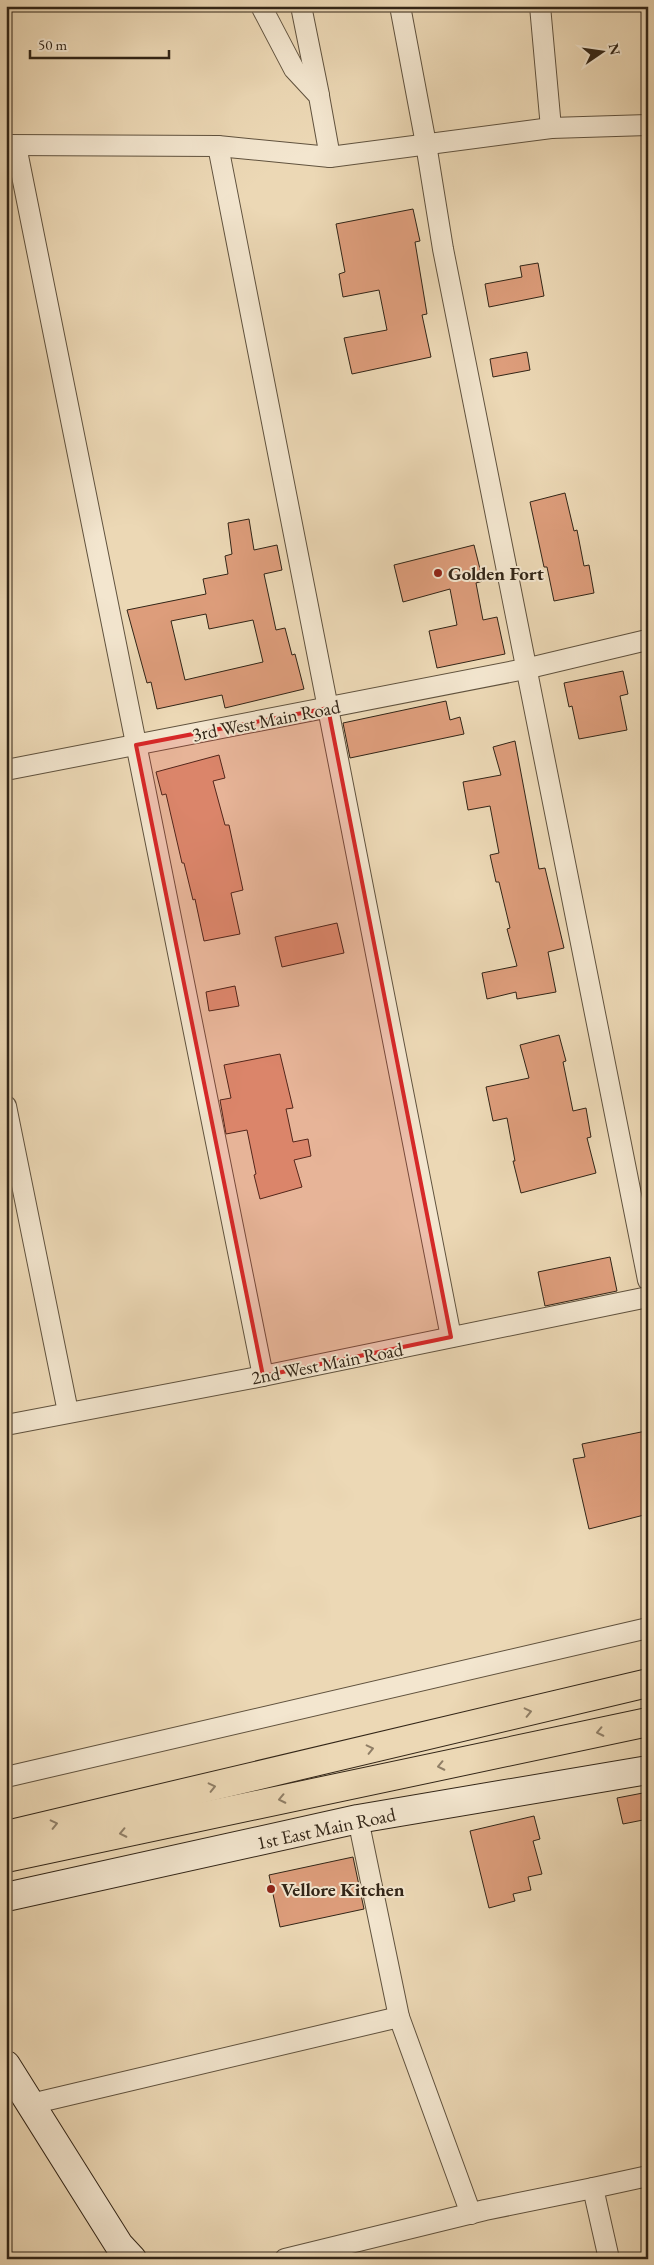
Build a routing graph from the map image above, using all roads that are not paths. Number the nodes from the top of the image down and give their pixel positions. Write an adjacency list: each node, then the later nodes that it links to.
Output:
1 (261, 6): 5 (street)
2 (301, 6): 5 (street)
3 (400, 6): 8 (street)
4 (540, 6): 7 (street)
5 (319, 96): 11 (street)
6 (648, 125): 7 (street)
7 (551, 128): 8 (street)
8 (426, 144): 11 (street); 13 (street)
9 (11, 145): 10 (street); 15 (street)
10 (218, 146): 11 (street); 14 (street)
11 (330, 157)
12 (647, 640): 13 (street, 3rd West Main Road)
13 (525, 669): 14 (street, 3rd West Main Road); 18 (street)
14 (328, 708): 15 (street, 3rd West Main Road); 20 (street)
15 (136, 745): 16 (street, 3rd West Main Road); 21 (street)
16 (6, 770)
17 (6, 1106): 22 (street)
18 (648, 1280)
19 (648, 1297): 20 (street, 2nd West Main Road)
20 (452, 1337): 21 (street, 2nd West Main Road)
21 (263, 1376): 22 (street, 2nd West Main Road)
22 (68, 1412): 23 (street, 2nd West Main Road)
23 (6, 1425)
24 (648, 1628): 28 (street)
25 (648, 1683): 30 (highway, one-way to 25)
26 (648, 1722): 31 (highway, one-way to 31)
27 (648, 1770): 29 (street, 1st East Main Road)
28 (6, 1777)
29 (358, 1819): 32 (street, 1st East Main Road); 33 (street)
30 (6, 1835)
31 (6, 1858)
32 (6, 1897)
33 (399, 2017): 35 (street); 38 (street)
34 (6, 2065): 35 (street)
35 (31, 2104): 39 (street)
36 (648, 2176): 37 (street)
37 (594, 2188): 38 (street); 41 (street)
38 (471, 2214): 40 (street)
39 (132, 2259)
40 (285, 2259)
41 (609, 2259)

